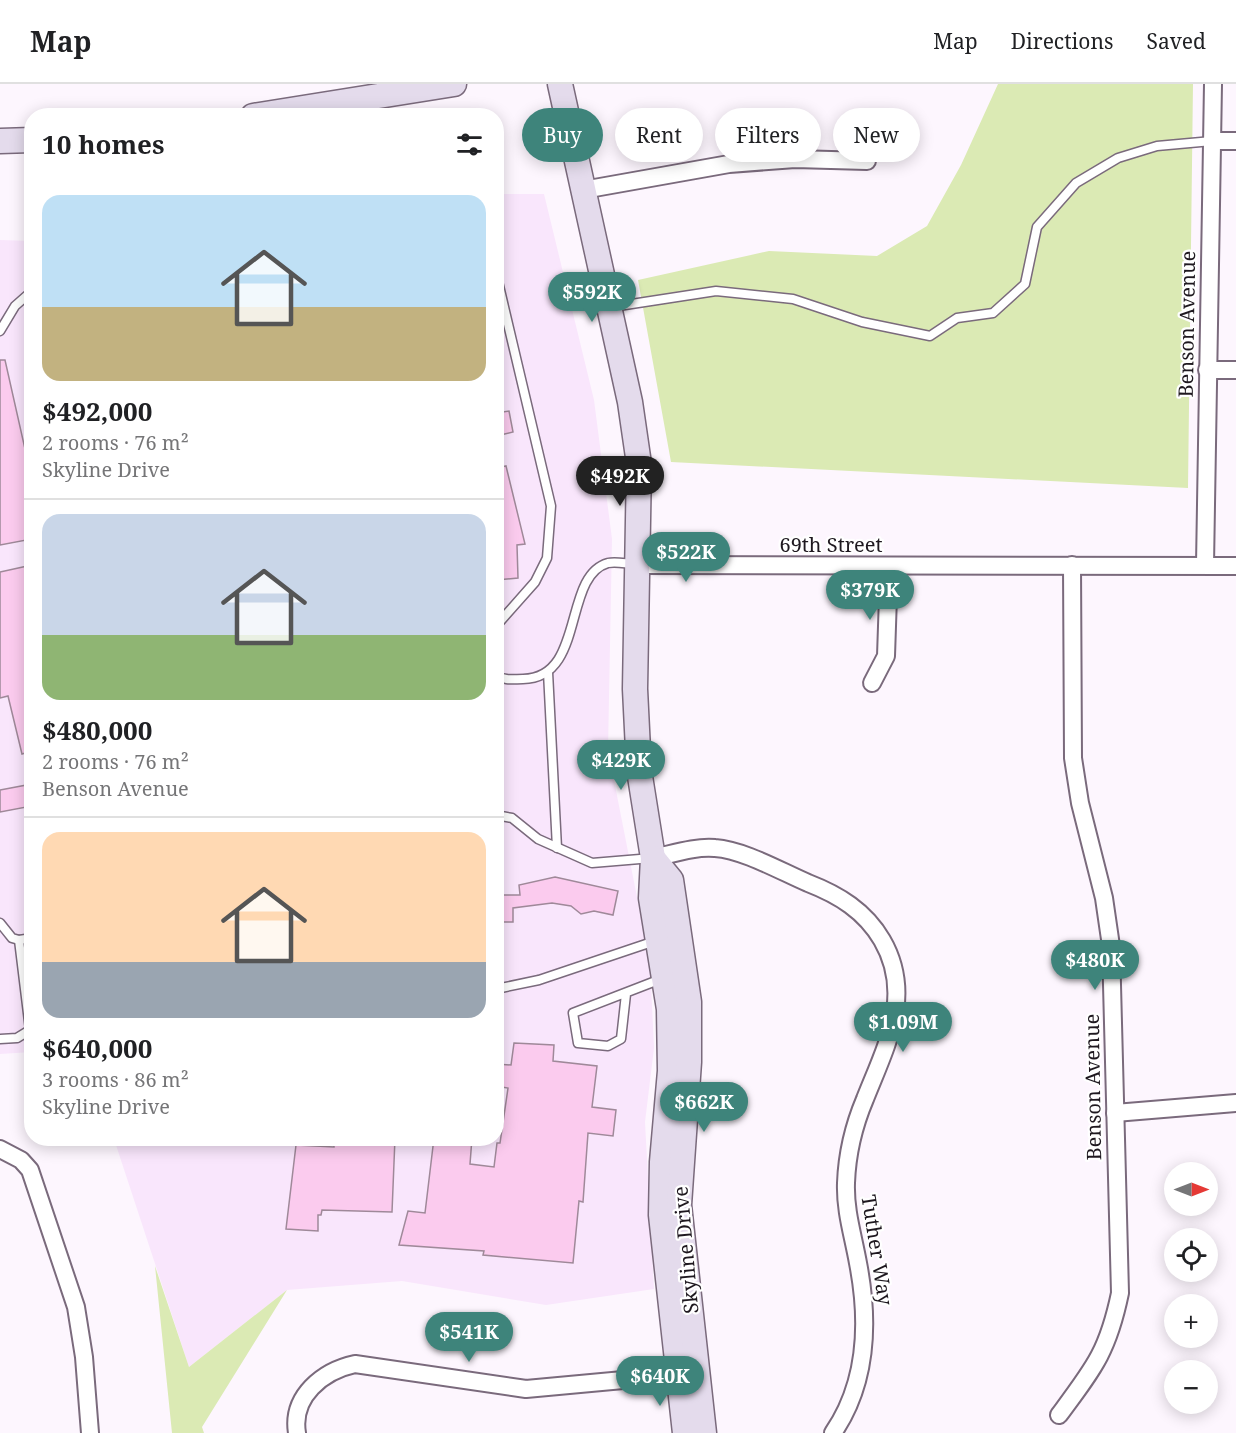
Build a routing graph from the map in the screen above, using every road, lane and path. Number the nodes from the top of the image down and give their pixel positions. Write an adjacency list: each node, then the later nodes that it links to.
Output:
1 (454, 84): 4 (main road)
2 (560, 84): 10 (main road, Skyline Drive)
3 (1213, 84): 7 (street, Benson Avenue)
4 (303, 108)
5 (24, 140): 6 (main road)
6 (0, 141)
7 (1212, 141): 8 (street); 13 (lane); 16 (street, Benson Avenue)
8 (1236, 141)
9 (833, 160): 10 (street)
10 (583, 190): 13 (main road, Skyline Drive)
11 (24, 298): 14 (lane)
12 (504, 307): 23 (lane)
13 (610, 308): 18 (main road, Skyline Drive)
14 (3, 321): 15 (lane)
15 (0, 331)
16 (1207, 370): 17 (street); 20 (street, Benson Avenue)
17 (1236, 370)
18 (639, 565): 21 (street, 69th Street); 24 (lane, 69th Street); 29 (main road, Skyline Drive)
19 (1072, 565): 20 (street, 69th Street); 21 (street, 69th Street); 41 (street, Benson Avenue)
20 (1205, 565): 22 (street, 69th Street)
21 (889, 566): 26 (street)
22 (1236, 566)
23 (504, 617)
24 (548, 672): 25 (lane); 28 (lane)
25 (504, 680)
26 (872, 682)
27 (504, 816): 28 (lane)
28 (557, 848): 29 (lane)
29 (653, 858): 33 (main road, Skyline Drive); 43 (main road, Skyline Drive); 49 (street, Tuther Way)
30 (0, 923): 32 (lane)
31 (24, 939): 32 (lane)
32 (19, 940): 35 (lane)
33 (658, 940): 34 (main road, Skyline Drive); 36 (lane)
34 (664, 977): 37 (lane); 43 (main road, Skyline Drive)
35 (24, 981)
36 (504, 986)
37 (626, 994): 37 (lane)
38 (24, 1034): 39 (lane)
39 (0, 1040)
40 (1236, 1103): 41 (street)
41 (1115, 1113): 44 (street, Benson Avenue)
42 (0, 1149): 46 (street)
43 (688, 1374): 45 (street); 47 (main road, Skyline Drive); 48 (main road, Skyline Drive)
44 (1059, 1415)
45 (296, 1428)
46 (90, 1433)
47 (685, 1433)
48 (704, 1433)
49 (833, 1433)

